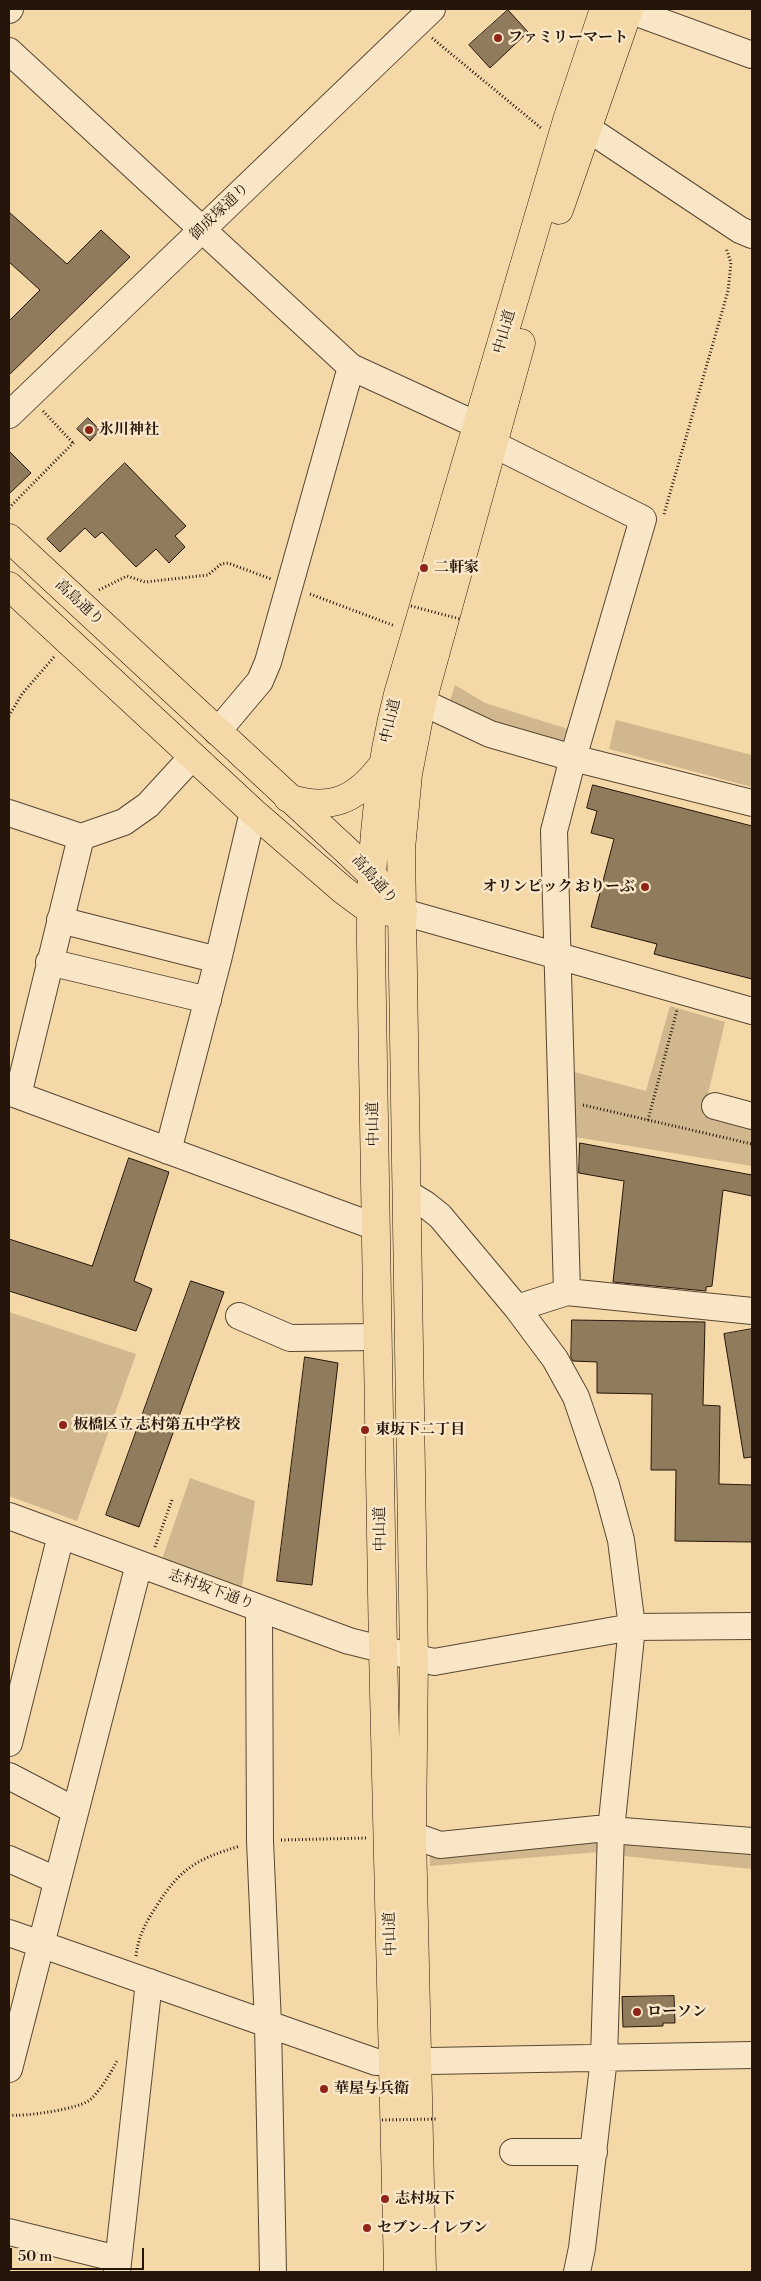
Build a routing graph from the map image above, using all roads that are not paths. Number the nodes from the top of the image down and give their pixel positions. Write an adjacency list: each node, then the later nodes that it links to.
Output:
1 (621, 9): 4 (street); 5 (main road, 中山道); 10 (main road, 中山道)
2 (424, 17): 6 (street, 御成塚通り)
3 (9, 51): 6 (street)
4 (752, 55)
5 (587, 128): 7 (street); 10 (main road, 中山道)
6 (201, 230): 8 (street); 9 (street, 御成塚通り)
7 (752, 235)
8 (351, 367): 10 (street); 14 (street)
9 (9, 414)
10 (485, 434): 13 (main road, 中山道); 16 (street); 17 (main road, 中山道)
11 (9, 538): 14 (main road, 高島通り)
12 (9, 586): 15 (main road, 高島通り)
13 (422, 702): 16 (street); 25 (main road, 中山道)
14 (217, 732): 18 (main road, 高島通り)
15 (193, 756): 20 (main road, 高島通り); 22 (street)
16 (573, 758): 19 (street); 27 (street)
17 (381, 768): 18 (main road); 23 (main road, 中山道)
18 (288, 798): 23 (main road, 高島通り)
19 (752, 803)
20 (253, 812): 24 (main road, 高島通り); 28 (street)
21 (9, 813): 22 (street)
22 (81, 836): 26 (street)
23 (372, 875): 24 (main road, 中山道); 25 (main road, 高島通り)
24 (370, 910): 25 (main road, 高島通り); 37 (main road, 中山道)
25 (402, 912): 27 (street); 36 (main road, 中山道)
26 (60, 920): 28 (street); 29 (street)
27 (557, 955): 31 (street); 38 (street)
28 (218, 960): 30 (street)
29 (49, 962): 30 (street); 32 (street)
30 (208, 1000): 35 (street)
31 (752, 1011)
32 (13, 1094): 35 (street)
33 (715, 1106): 34 (street)
34 (752, 1116)
35 (168, 1151): 37 (street)
36 (407, 1193): 39 (street); 50 (main road, 中山道)
37 (376, 1227): 42 (main road, 中山道)
38 (567, 1292): 39 (street); 40 (street)
39 (517, 1308): 48 (street)
40 (752, 1311)
41 (239, 1316): 42 (street)
42 (378, 1336): 49 (main road, 中山道)
43 (9, 1516): 44 (street, 志村坂下通り)
44 (61, 1535): 45 (street, 志村坂下通り); 51 (street)
45 (147, 1560): 46 (street, 志村坂下通り); 54 (street)
46 (259, 1608): 49 (street, 志村坂下通り); 63 (street)
47 (752, 1626): 48 (street, 志村坂下通り)
48 (632, 1627): 50 (street, 志村坂下通り); 55 (street)
49 (383, 1650): 50 (street, 志村坂下通り); 66 (main road, 中山道)
50 (414, 1659): 56 (main road, 中山道)
51 (9, 1744)
52 (9, 1776): 54 (street)
53 (9, 1787): 54 (street)
54 (73, 1815): 59 (street)
55 (611, 1830): 56 (street); 57 (street); 65 (street)
56 (412, 1835): 66 (main road, 中山道)
57 (752, 1841)
58 (9, 1859): 59 (street)
59 (56, 1880): 61 (street)
60 (9, 1933): 61 (street)
61 (41, 1944): 62 (street); 67 (street)
62 (141, 1980): 63 (street); 71 (street)
63 (268, 2024): 66 (street); 72 (street)
64 (752, 2055): 65 (street)
65 (604, 2058): 66 (street); 69 (street)
66 (406, 2061): 73 (main road, 中山道); 74 (main road, 中山道)
67 (9, 2069)
68 (513, 2152): 69 (street)
69 (594, 2152): 75 (street)
70 (9, 2232): 71 (street)
71 (117, 2266)
72 (273, 2272)
73 (398, 2272)
74 (422, 2272)
75 (577, 2272)

